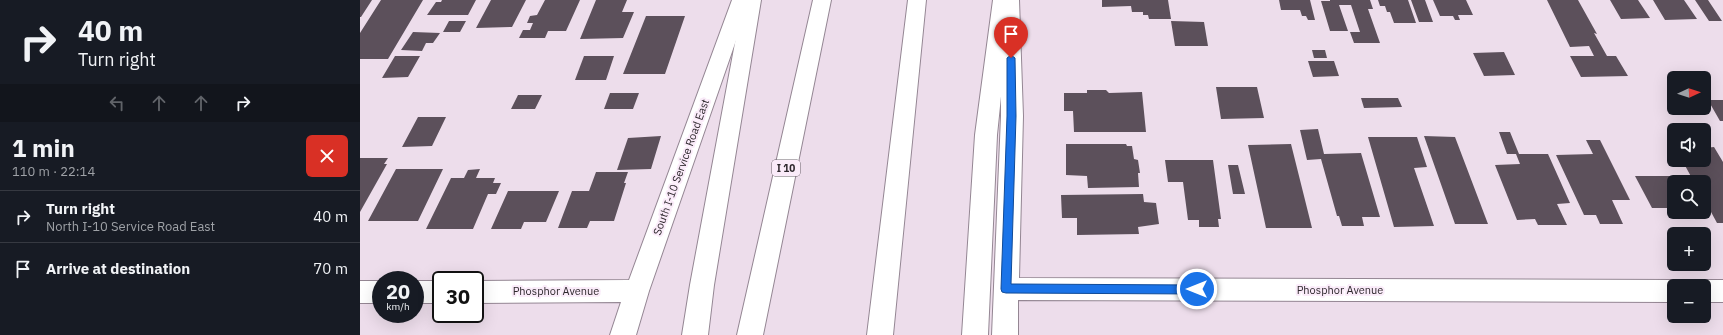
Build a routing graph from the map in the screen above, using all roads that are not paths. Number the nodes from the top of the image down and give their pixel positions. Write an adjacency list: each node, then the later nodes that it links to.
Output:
1 (741, 0): 8 (main road, South I-10 Service Road East)
2 (752, 0): 16 (main road)
3 (822, 0): 17 (main road, I 10)
4 (917, 0): 18 (main road)
5 (1002, 0): 19 (main road)
6 (1010, 0): 7 (main road)
7 (1006, 289): 9 (main road, Phosphor Avenue); 20 (main road)
8 (637, 291): 14 (main road, Phosphor Avenue); 15 (main road, South I-10 Service Road East)
9 (1667, 291)
10 (1711, 291): 11 (main road)
11 (1723, 291)
12 (360, 292): 13 (main road)
13 (372, 292)
14 (484, 292)
15 (623, 335)
16 (695, 335)
17 (750, 335)
18 (880, 335)
19 (975, 335)
20 (1004, 335)

